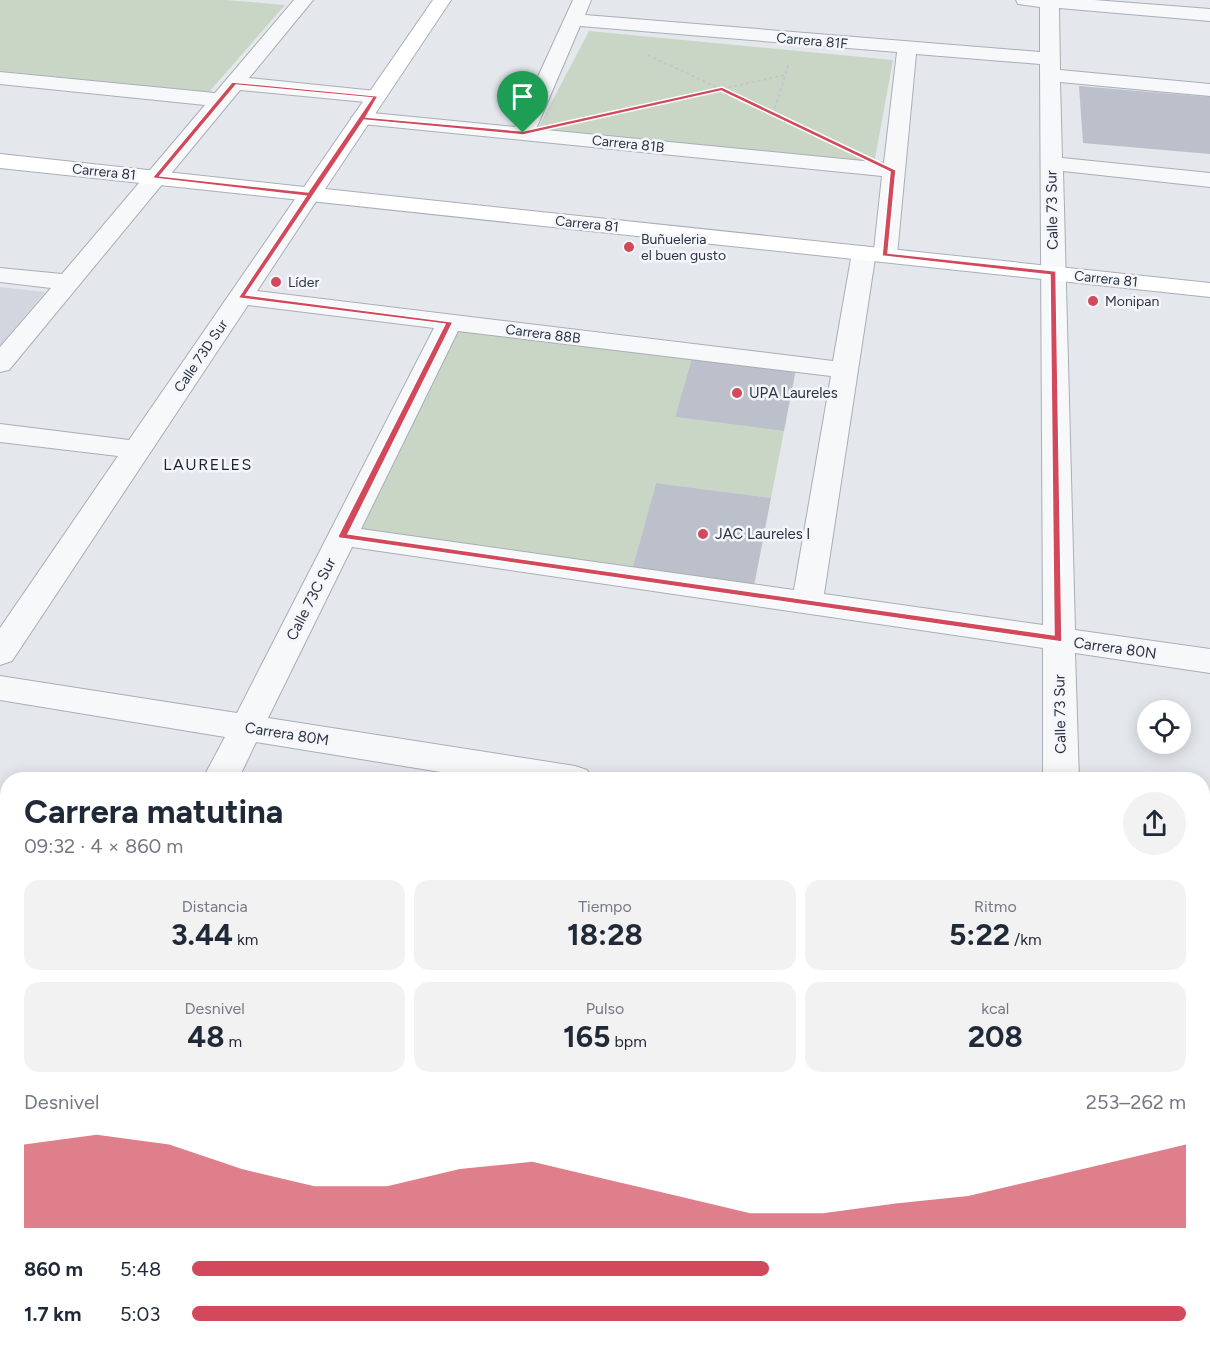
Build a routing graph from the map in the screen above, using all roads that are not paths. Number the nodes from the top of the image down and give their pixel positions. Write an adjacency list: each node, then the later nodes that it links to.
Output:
1 (442, 0): 13 (street, Calle 73D Sur)
2 (582, 0): 7 (street)
3 (1025, 0): 5 (street)
4 (297, 1): 12 (street)
5 (1049, 1): 6 (street); 9 (street, Calle 73 Sur)
6 (1210, 15)
7 (574, 20): 8 (street, Carrera 81F); 15 (street)
8 (907, 49): 9 (street, Carrera 81F); 18 (street)
9 (1050, 67): 11 (street, Carrera 81F); 17 (street, Calle 73 Sur)
10 (0, 78): 12 (street)
11 (1210, 90)
12 (227, 92): 13 (street); 19 (street)
13 (376, 97): 14 (street, Calle 73D Sur)
14 (362, 118): 15 (street, Carrera 81B); 21 (street, Calle 73D Sur)
15 (523, 133): 18 (street, Carrera 81B)
16 (0, 161): 19 (street, Carrera 81)
17 (1051, 163): 20 (street); 23 (street, Calle 73 Sur)
18 (894, 171): 22 (street)
19 (155, 178): 21 (street, Carrera 81); 25 (street)
20 (1210, 180)
21 (310, 194): 22 (street, Carrera 81); 27 (street, Calle 73D Sur)
22 (874, 254): 23 (street, Carrera 81); 30 (street)
23 (1053, 273): 26 (street, Carrera 81); 35 (street, Calle 73 Sur)
24 (0, 274): 25 (street)
25 (68, 282): 29 (street)
26 (1210, 290)
27 (241, 297): 28 (street, Carrera 88B); 32 (street, Calle 73D Sur)
28 (450, 322): 30 (street, Carrera 88B); 33 (street, Calle 73C Sur)
29 (0, 364)
30 (845, 370): 34 (street)
31 (0, 433): 32 (street)
32 (138, 450): 36 (street, Calle 73D Sur)
33 (343, 536): 34 (street, Carrera 80N); 39 (street, Calle 73C Sur)
34 (807, 603): 35 (street, Carrera 80N)
35 (1059, 639): 37 (street, Carrera 80N); 42 (street, Calle 73 Sur)
36 (0, 653)
37 (1210, 661)
38 (0, 688): 39 (street, Carrera 80M)
39 (246, 727): 40 (street, Calle 73C Sur); 41 (street, Carrera 80M)
40 (224, 772)
41 (525, 772)
42 (1061, 772)

